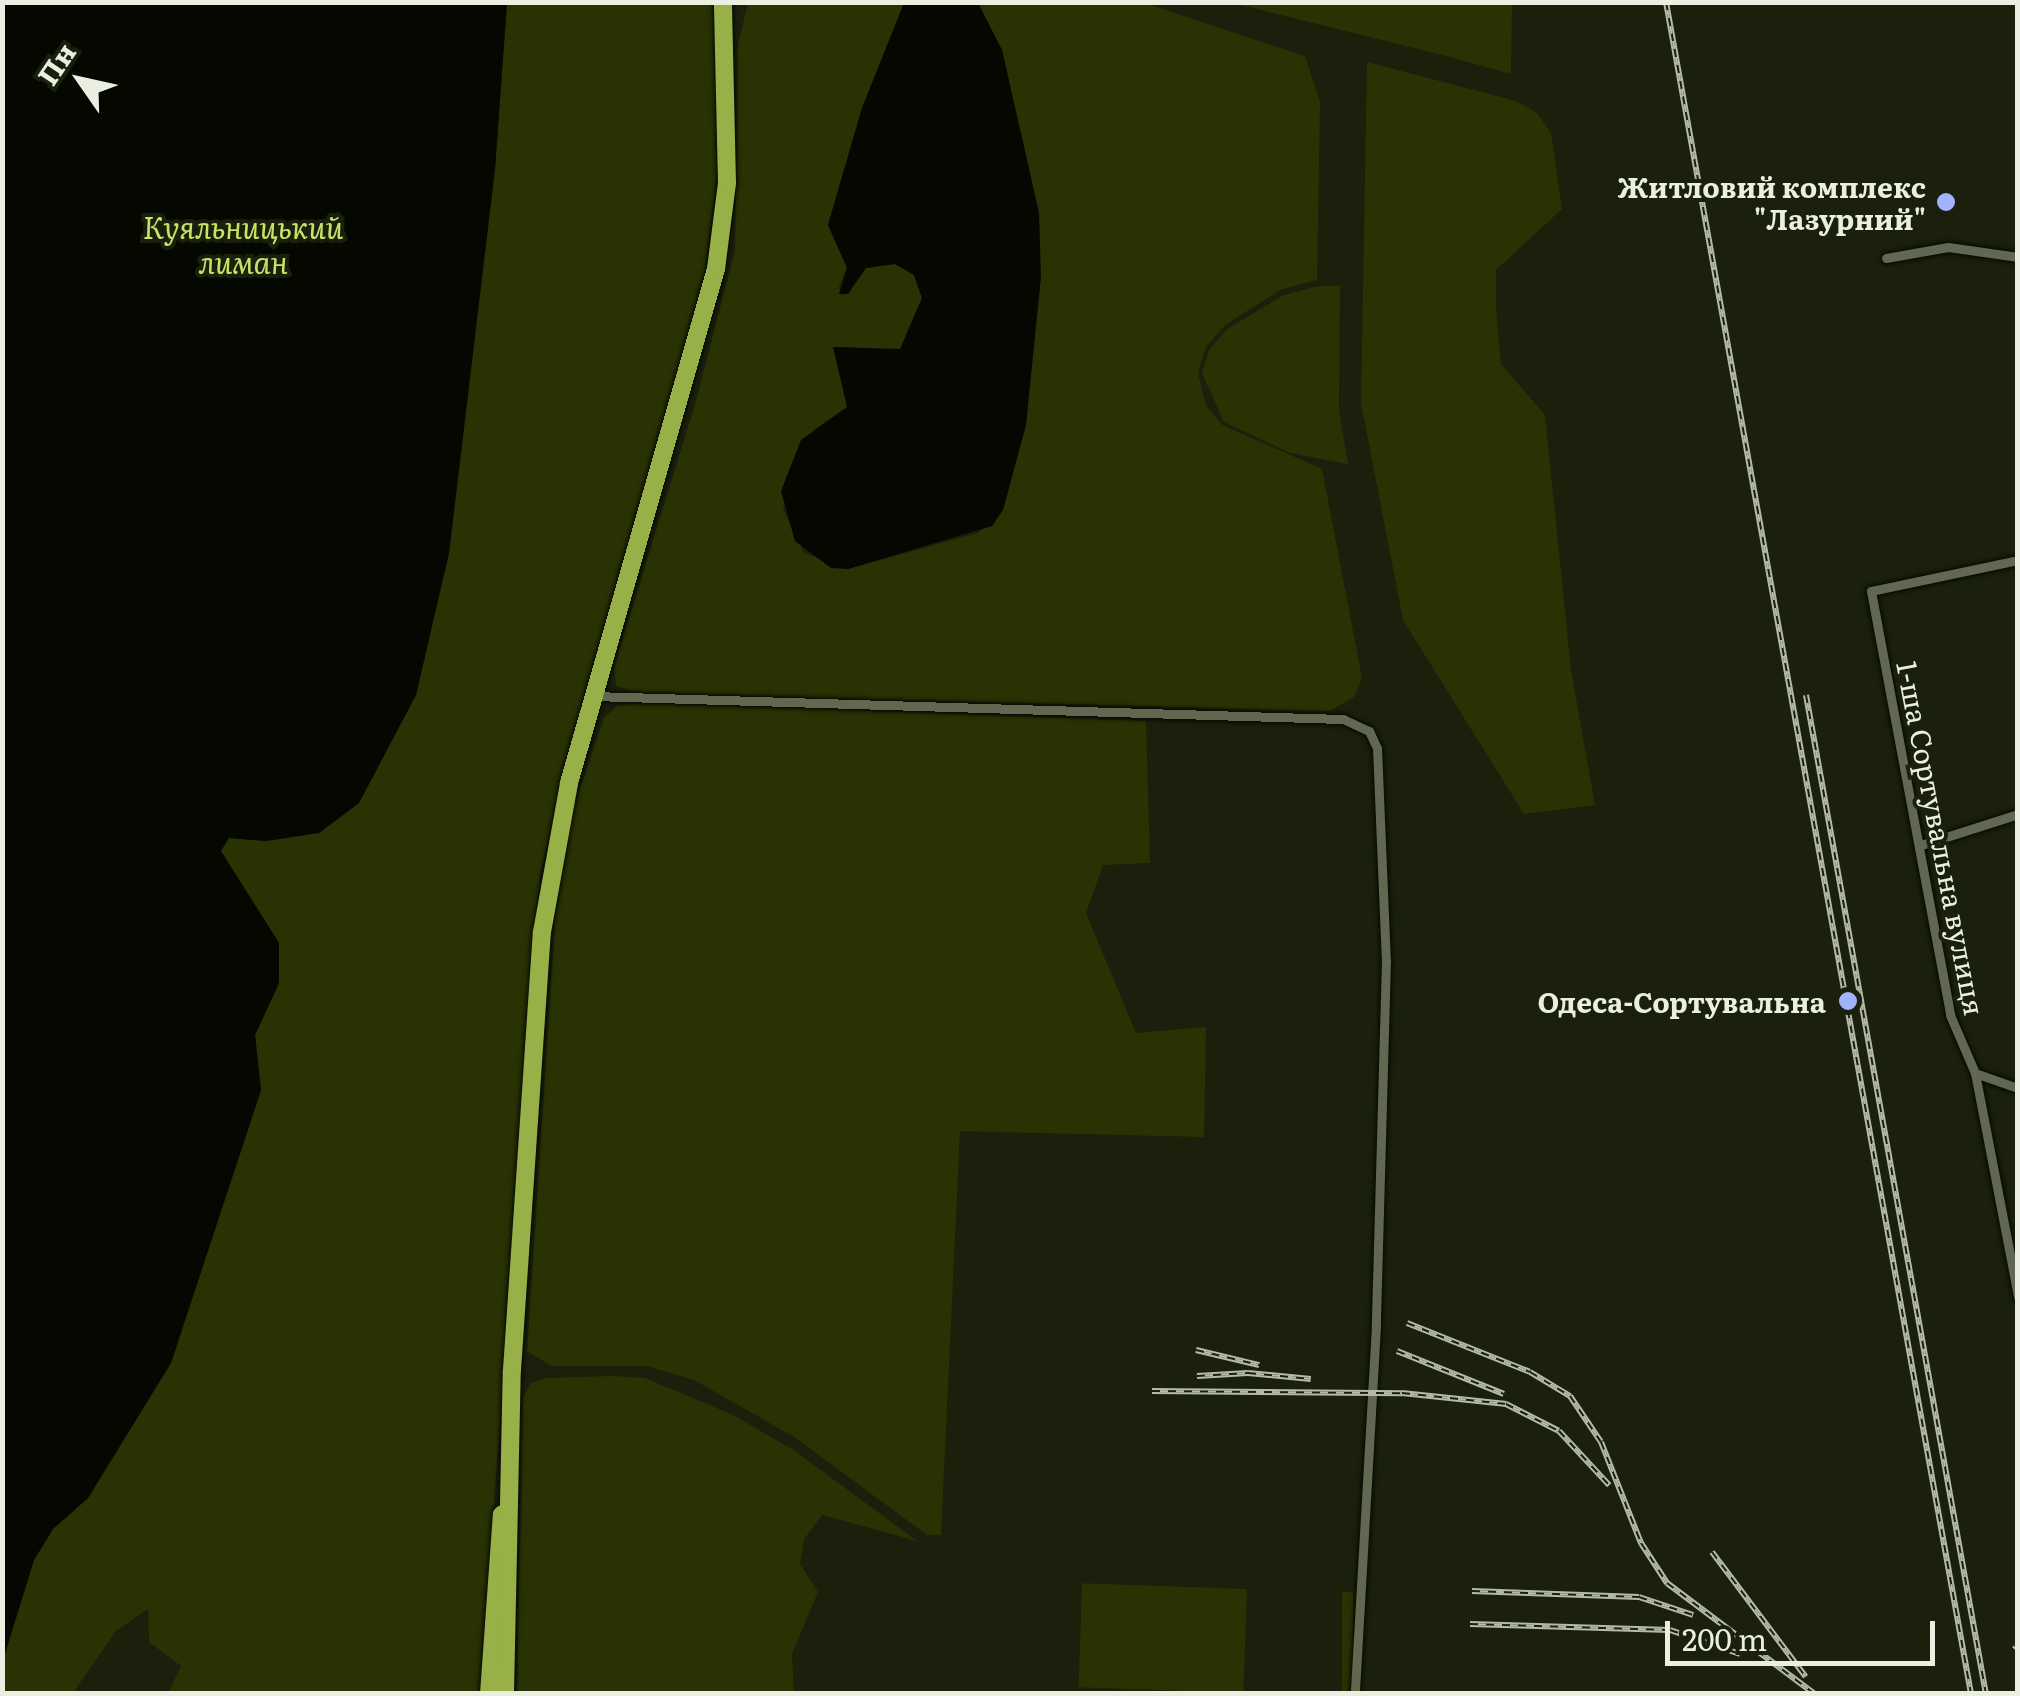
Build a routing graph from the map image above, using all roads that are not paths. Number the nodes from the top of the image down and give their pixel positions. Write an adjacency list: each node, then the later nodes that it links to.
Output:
1 (723, 2): 5 (highway)
2 (2018, 256): 3 (street)
3 (1886, 258)
4 (2018, 560): 7 (street, 1-ша Сортувальна вулиця)
5 (593, 696): 11 (highway); 14 (street)
6 (2018, 814): 7 (street)
7 (1921, 845): 8 (street, 1-ша Сортувальна вулиця)
8 (1975, 1073): 9 (street); 10 (street, 1-ша Сортувальна вулиця)
9 (2018, 1088)
10 (2018, 1296)
11 (510, 1429): 12 (highway); 13 (highway)
12 (489, 1694)
13 (505, 1694)
14 (1356, 1694)

